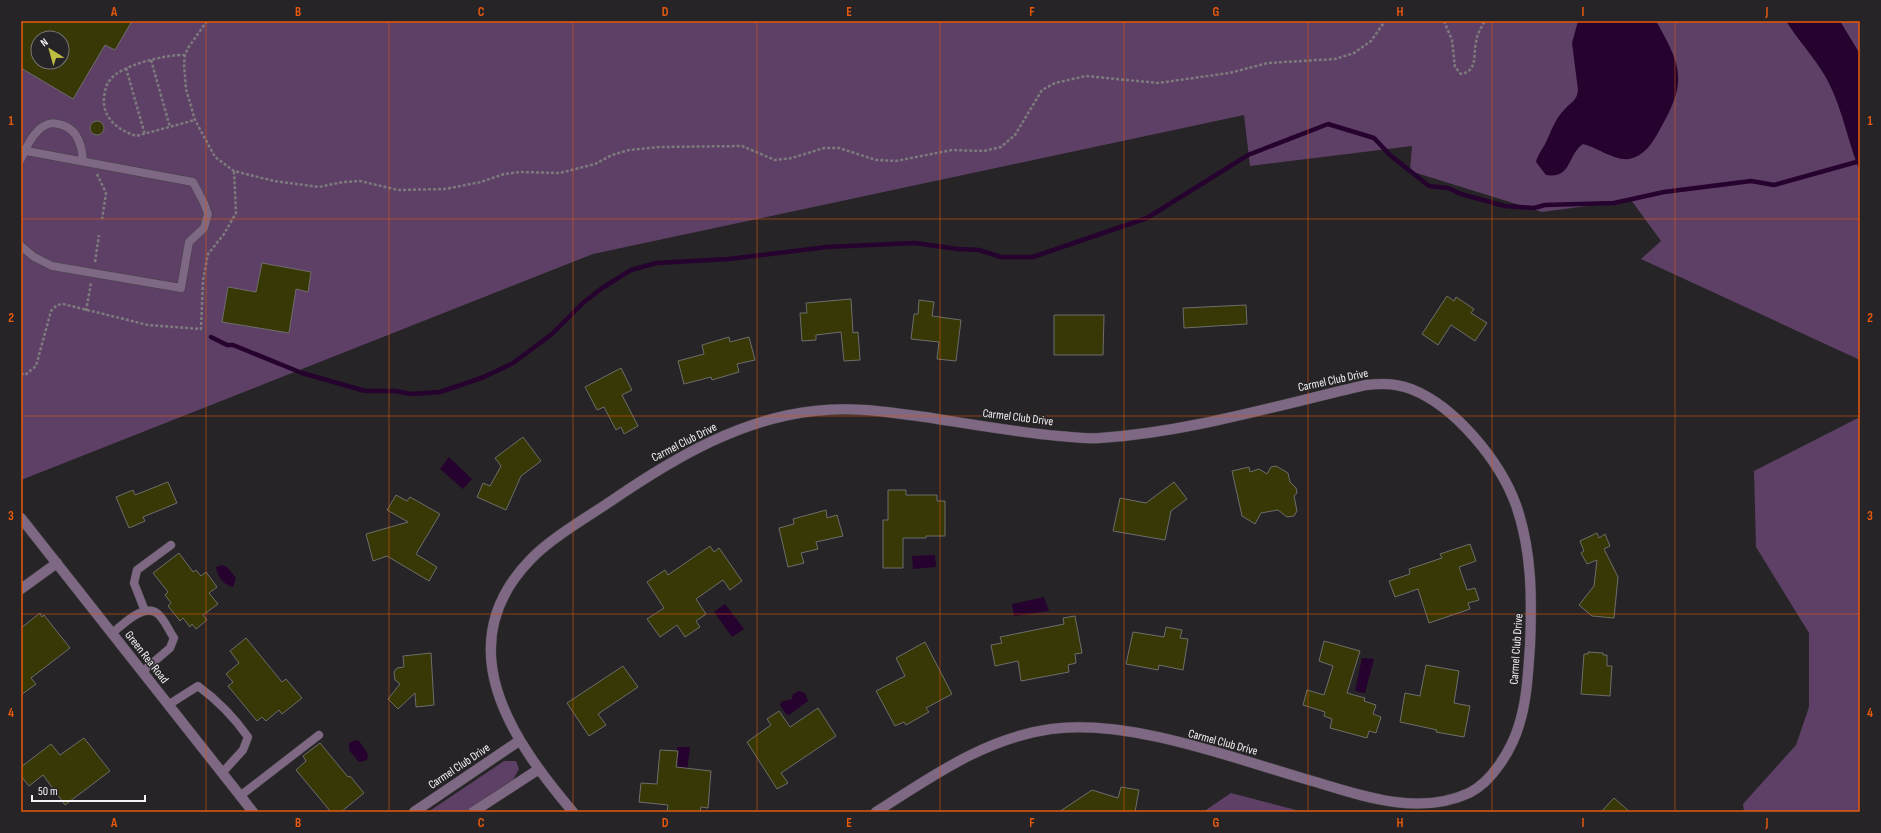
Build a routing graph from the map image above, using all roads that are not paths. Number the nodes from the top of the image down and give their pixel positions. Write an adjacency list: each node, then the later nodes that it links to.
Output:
1 (23, 150): 2 (lane); 3 (lane); 3 (lane)
2 (21, 159)
3 (83, 161): 4 (lane)
4 (21, 246)
5 (21, 518): 7 (street, Green Rea Road)
6 (171, 545): 9 (lane)
7 (57, 563): 8 (street); 10 (street, Green Rea Road)
8 (21, 589)
9 (145, 611): 10 (lane); 11 (lane)
10 (112, 633): 11 (street, Green Rea Road)
11 (142, 672): 12 (street, Green Rea Road)
12 (168, 705): 16 (street, Green Rea Road); 16 (lane)
13 (319, 735): 17 (lane)
14 (519, 741): 15 (street, Carmel Club Drive); 19 (street, Carmel Club Drive); 22 (street, Carmel Club Drive)
15 (539, 769): 20 (street); 21 (street, Carmel Club Drive)
16 (222, 773): 17 (street, Green Rea Road)
17 (240, 796): 18 (street, Green Rea Road)
18 (253, 812)
19 (414, 812)
20 (473, 812)
21 (574, 812)
22 (876, 812)

